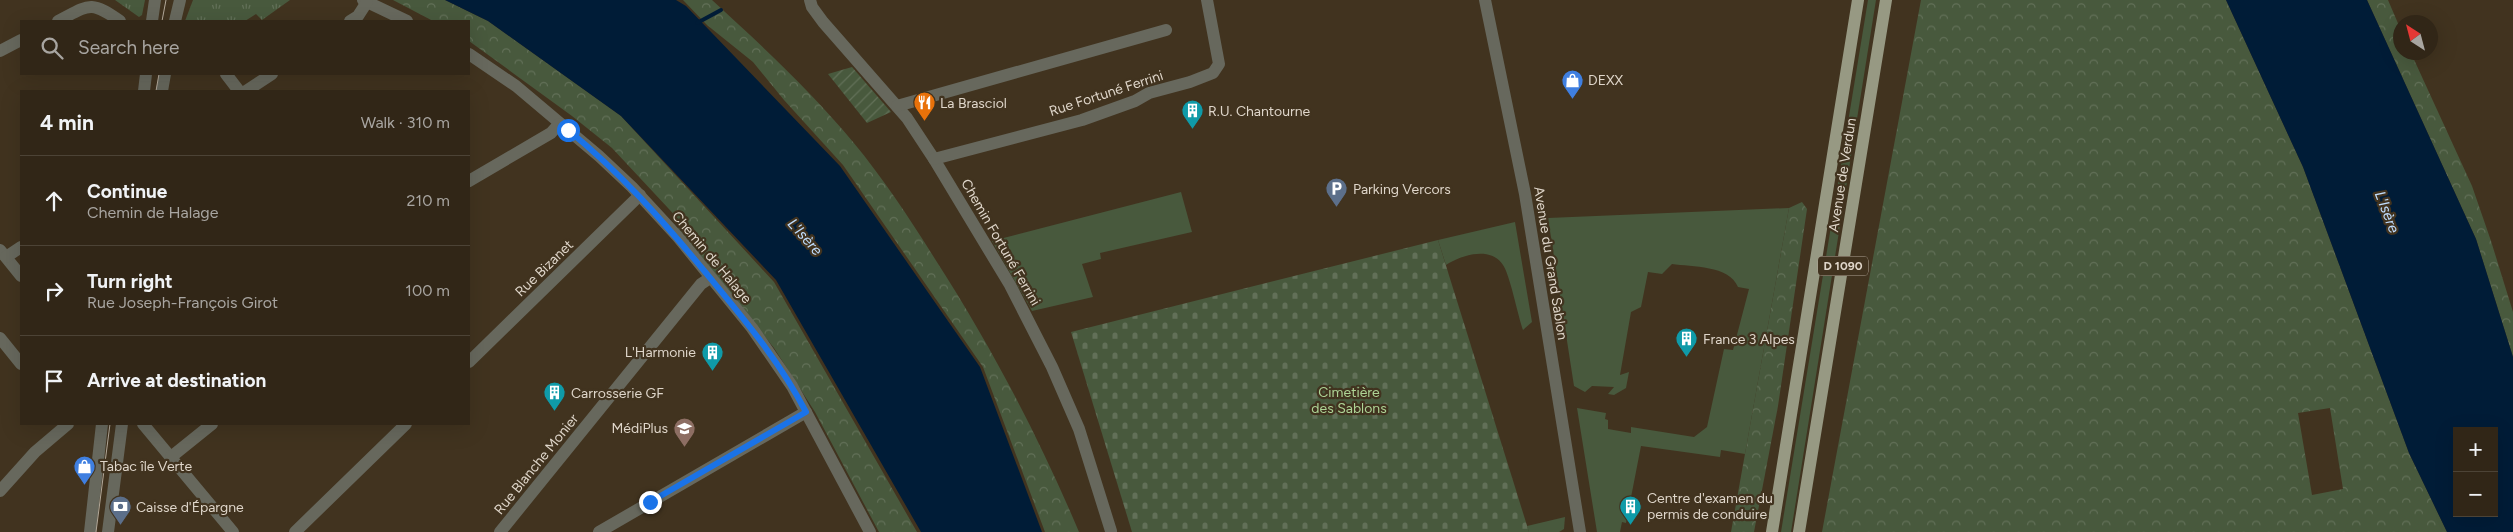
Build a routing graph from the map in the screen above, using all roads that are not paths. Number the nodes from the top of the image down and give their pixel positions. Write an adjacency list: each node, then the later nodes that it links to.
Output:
1 (155, 0): 11 (street)
2 (180, 0): 12 (street)
3 (810, 0): 27 (street, Chemin Fortuné Ferrini)
4 (1207, 0): 29 (street, Rue Fortuné Ferrini)
5 (1485, 0): 56 (street, Avenue du Grand Sablon)
6 (1858, 0): 57 (main road, Avenue de Verdun / D 1090)
7 (1886, 0): 58 (main road, Avenue de Verdun / D 1090)
8 (365, 1): 13 (street); 14 (street)
9 (60, 20): 10 (street)
10 (119, 20)
11 (152, 20)
12 (174, 20)
13 (352, 20)
14 (405, 20)
15 (1166, 30): 27 (street)
16 (20, 41): 17 (street)
17 (0, 51)
18 (470, 55): 28 (street, Chemin de Halage)
19 (146, 75): 23 (street)
20 (165, 75): 24 (street)
21 (227, 75): 25 (street)
22 (270, 75): 26 (street)
23 (144, 90)
24 (162, 90)
25 (238, 90)
26 (248, 90)
27 (897, 106): 29 (street, Chemin Fortuné Ferrini)
28 (559, 124): 30 (street); 31 (street, Chemin de Halage)
29 (934, 159): 48 (street, Chemin Fortuné Ferrini)
30 (470, 180)
31 (640, 196): 35 (street, Chemin de Halage); 37 (street, Rue Bizanet)
32 (20, 247): 33 (street)
33 (3, 254): 34 (street)
34 (20, 275)
35 (710, 278): 39 (street, Chemin de Halage); 53 (street, Rue Blanche Monier)
36 (0, 338): 38 (street)
37 (470, 361)
38 (20, 363)
39 (806, 412): 54 (street); 55 (street, Chemin de Halage)
40 (67, 425): 47 (street)
41 (102, 425): 49 (street)
42 (122, 425): 50 (street)
43 (143, 425): 46 (street)
44 (211, 425): 46 (street)
45 (405, 425): 52 (street)
46 (171, 457): 51 (street)
47 (0, 491)
48 (1111, 531)
49 (90, 532)
50 (108, 532)
51 (233, 532)
52 (295, 532)
53 (500, 532)
54 (599, 532)
55 (870, 532)
56 (1580, 532)
57 (1772, 532)
58 (1799, 532)

